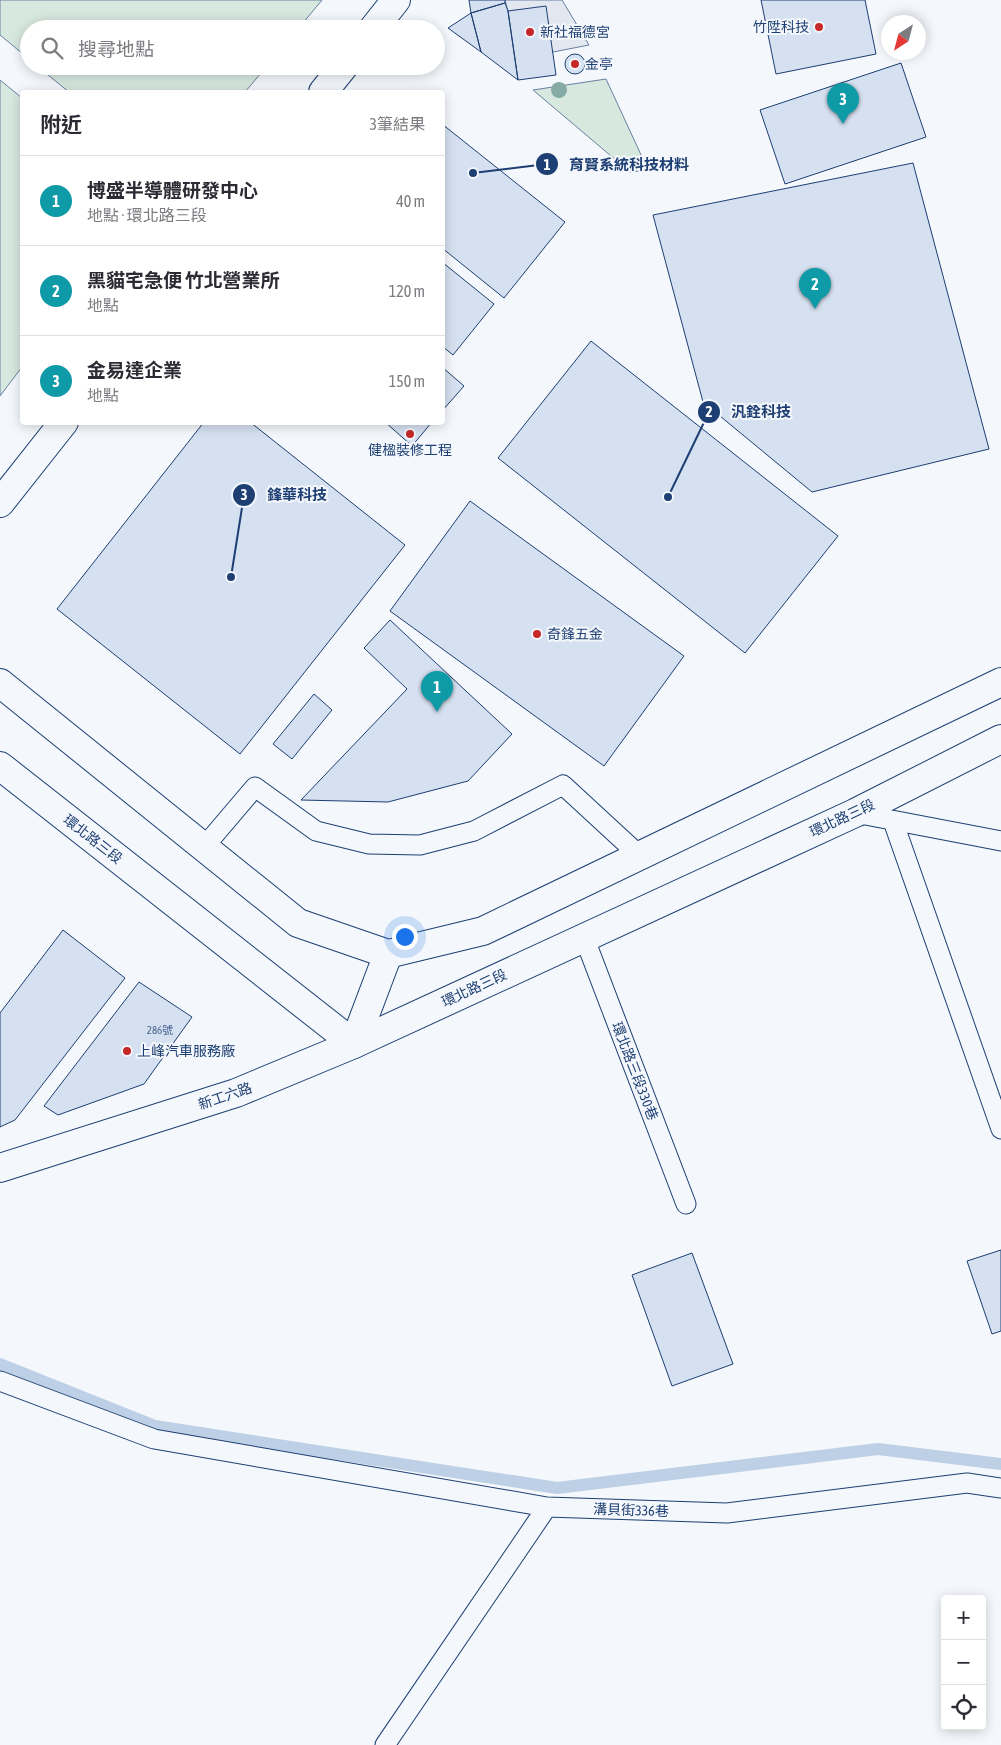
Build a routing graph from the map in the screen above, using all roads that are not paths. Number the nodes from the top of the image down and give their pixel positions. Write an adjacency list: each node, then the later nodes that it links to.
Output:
1 (396, 0): 2 (street)
2 (381, 20)
3 (337, 75): 4 (street)
4 (325, 90)
5 (62, 425): 6 (street)
6 (0, 503)
7 (1001, 682): 15 (street)
8 (0, 683): 14 (street)
9 (1001, 739): 11 (street, 環北路三段)
10 (0, 766): 18 (street, 環北路三段)
11 (855, 813): 12 (lane); 16 (street, 環北路三段)
12 (893, 821): 13 (lane); 19 (lane)
13 (1001, 841)
14 (204, 847): 15 (lane); 17 (street)
15 (640, 856): 17 (street)
16 (584, 937): 18 (street, 環北路三段); 21 (lane, 環北路三段330巷)
17 (388, 954): 18 (street)
18 (354, 1044): 20 (street, 新工六路)
19 (1001, 1129)
20 (0, 1168)
21 (686, 1204)
22 (0, 1381): 24 (lane, 溝貝街336巷)
23 (1001, 1488): 24 (lane, 溝貝街336巷)
24 (547, 1507): 25 (lane)
25 (385, 1745)

